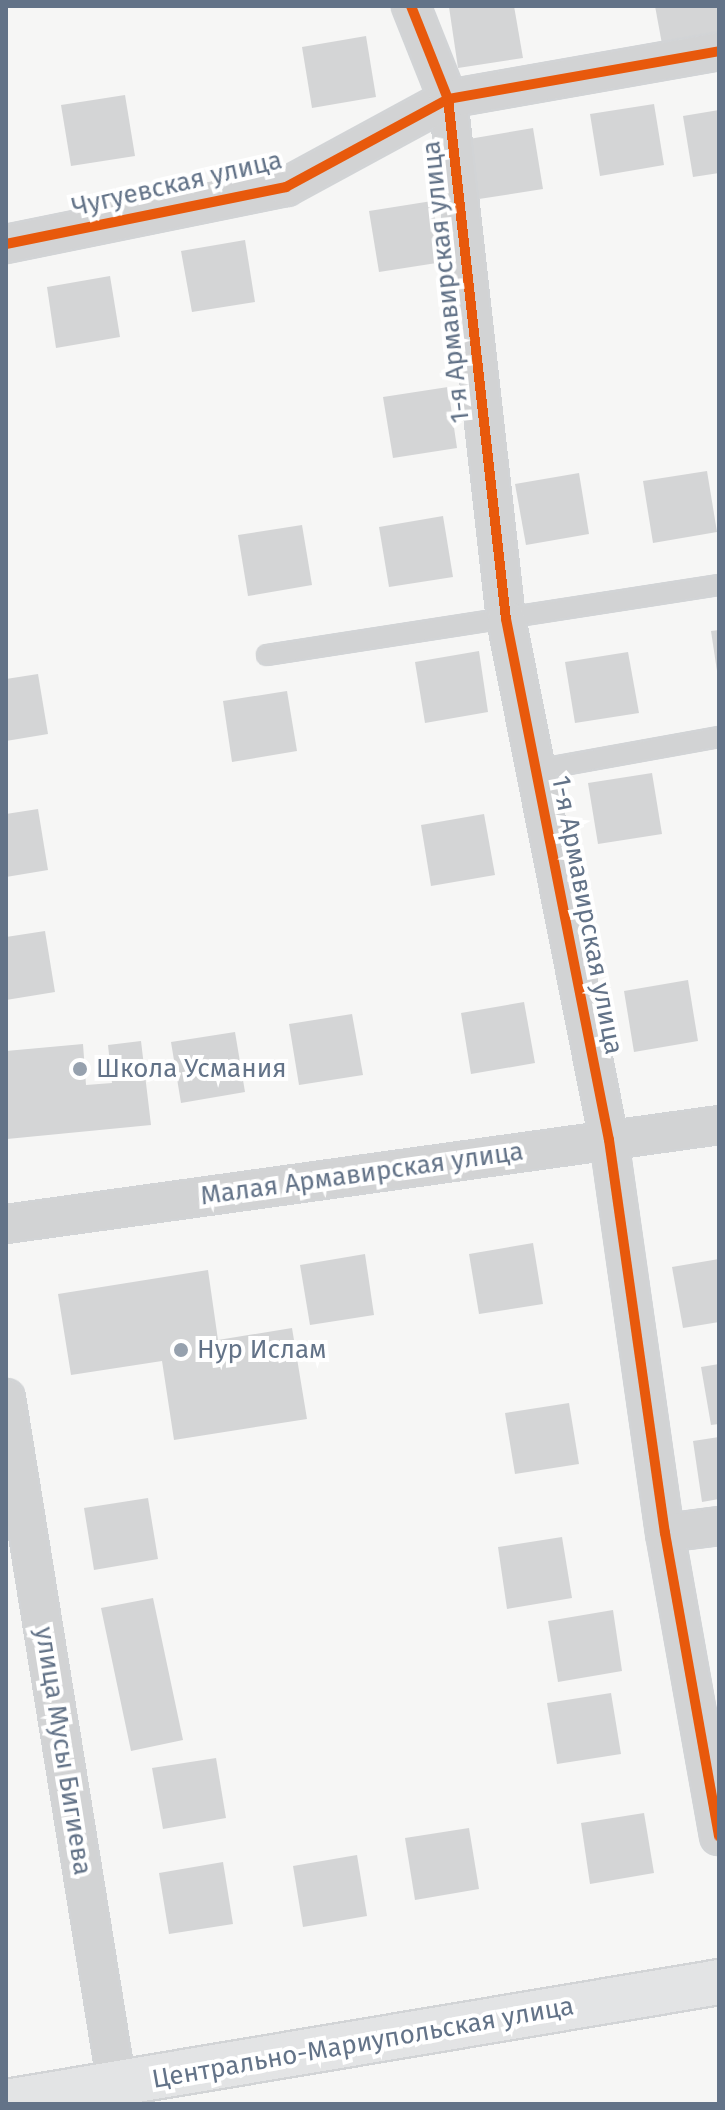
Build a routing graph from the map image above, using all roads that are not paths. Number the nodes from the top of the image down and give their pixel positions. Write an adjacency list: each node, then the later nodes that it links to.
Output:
1 (411, 6): 3 (street, 1-я Армавирская улица)
2 (719, 51): 3 (street, Чугуевская улица)
3 (448, 99): 4 (street, Чугуевская улица); 6 (street, 1-я Армавирская улица)
4 (6, 244)
5 (719, 585): 6 (lane)
6 (506, 619): 7 (lane); 9 (street, 1-я Армавирская улица)
7 (267, 655)
8 (719, 737): 9 (lane)
9 (536, 770): 11 (street, 1-я Армавирская улица)
10 (719, 1125): 11 (street, Малая Армавирская улица)
11 (609, 1140): 12 (street, Малая Армавирская улица); 15 (street, 1-я Армавирская улица)
12 (6, 1224)
13 (6, 1398): 18 (street, улица Мусы Бигиева)
14 (719, 1526): 15 (street)
15 (665, 1533): 16 (street, 1-я Армавирская улица)
16 (719, 1836)
17 (719, 1982): 18 (street, Центрально-Мариупольская улица)
18 (119, 2095): 19 (street, Центрально-Мариупольская улица)
19 (6, 2102)

